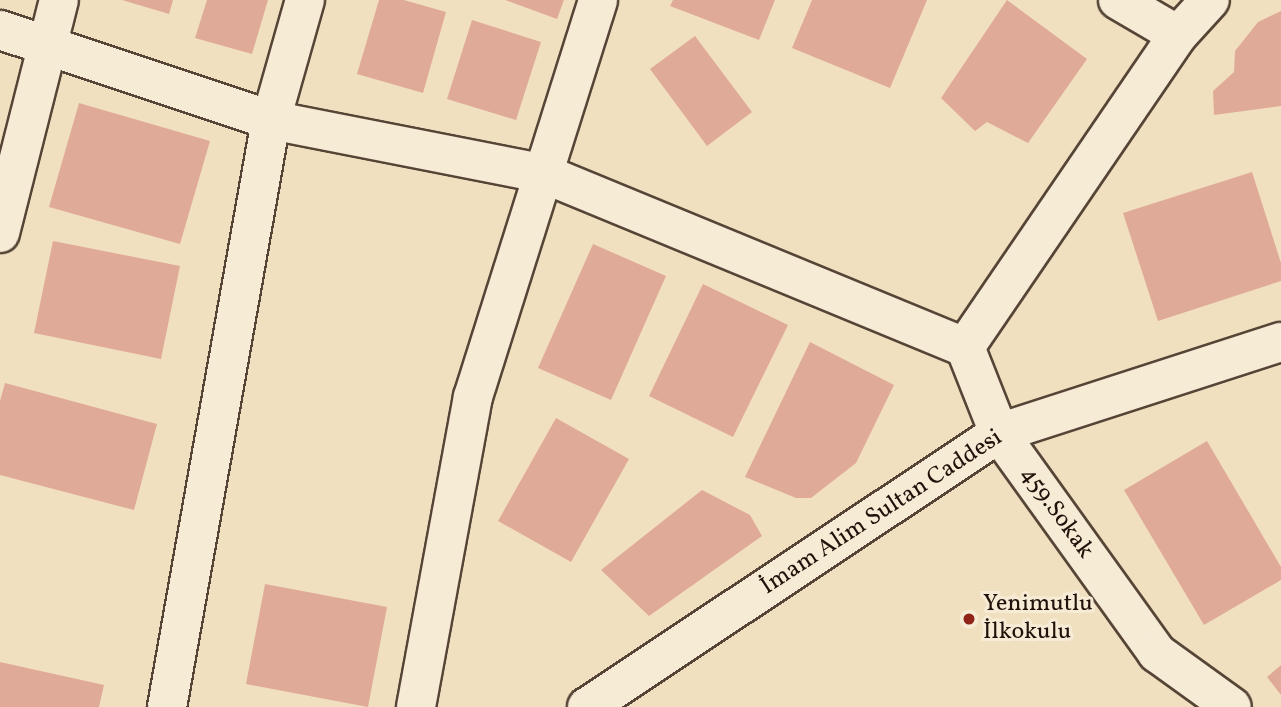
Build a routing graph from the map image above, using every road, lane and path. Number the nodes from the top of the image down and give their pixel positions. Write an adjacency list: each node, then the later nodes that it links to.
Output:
1 (59, 0): 8 (street)
2 (305, 0): 9 (street)
3 (597, 0): 10 (street)
4 (1118, 0): 7 (street)
5 (1210, 0): 7 (street)
6 (0, 30): 8 (street)
7 (1178, 35): 13 (street)
8 (47, 44): 9 (street); 11 (street)
9 (271, 120): 10 (street); 16 (street)
10 (542, 173): 13 (street); 17 (street)
11 (0, 233)
12 (1281, 342): 14 (street, İmam Alim Sultan Caddesi)
13 (965, 347): 14 (street, 459.Sokak)
14 (999, 433): 15 (street, İmam Alim Sultan Caddesi); 18 (street, 459.Sokak)
15 (600, 703)
16 (167, 707)
17 (416, 707)
18 (1232, 707)

